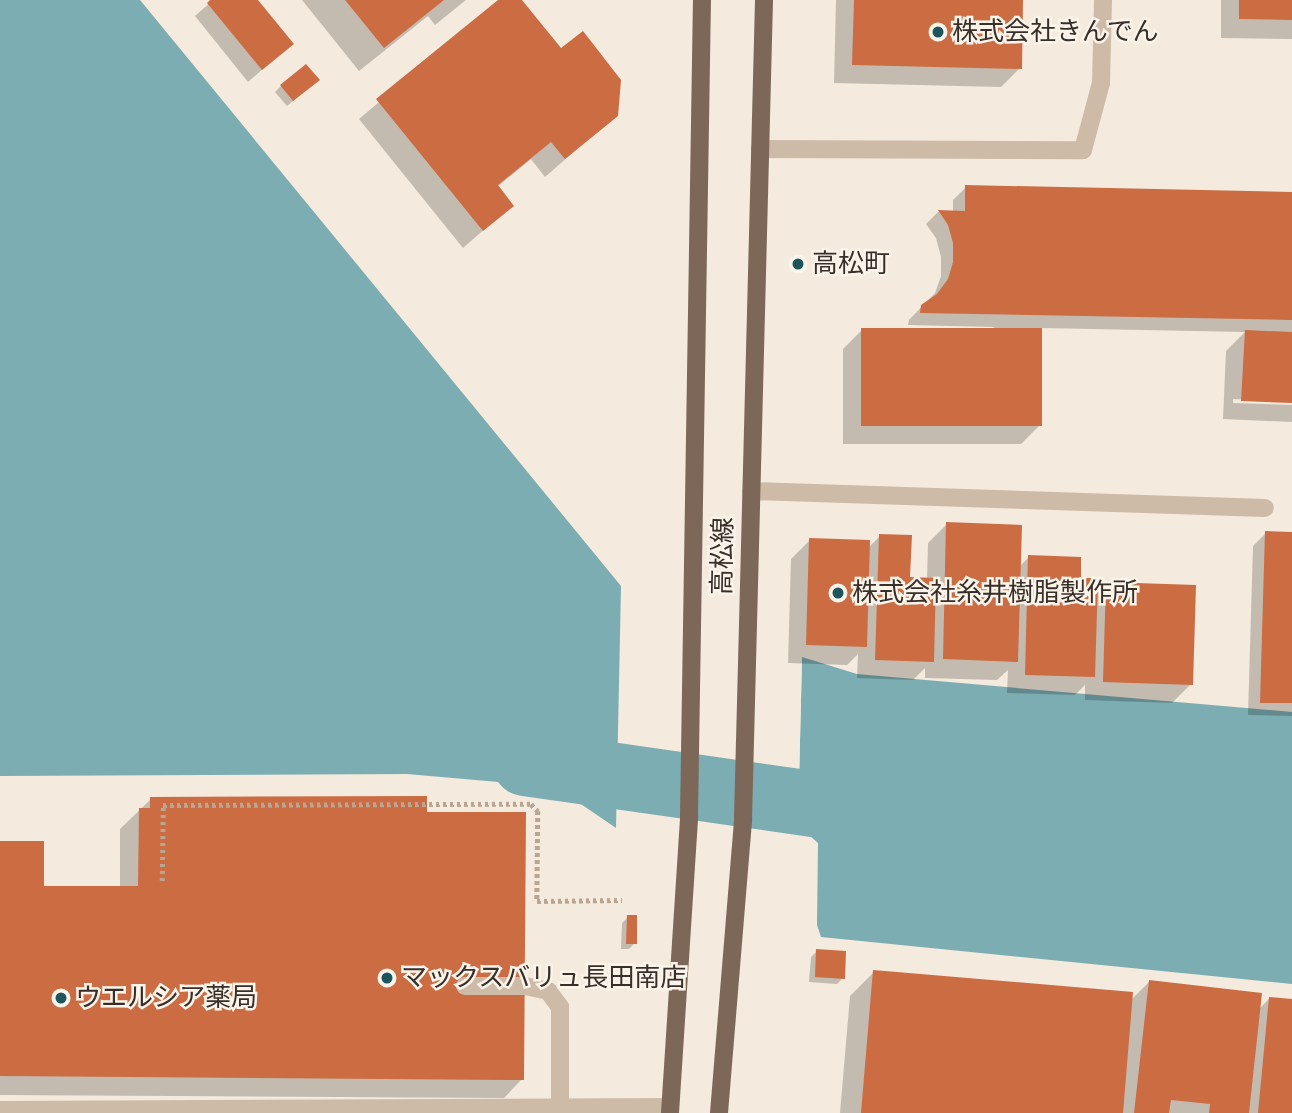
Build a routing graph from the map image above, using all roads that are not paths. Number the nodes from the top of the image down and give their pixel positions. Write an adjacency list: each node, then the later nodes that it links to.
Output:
1 (702, 0): 9 (main road, 高松線)
2 (764, 0): 4 (main road, 高松線)
3 (1103, 0): 4 (lane)
4 (760, 149): 5 (main road, 高松線)
5 (751, 491): 6 (lane); 11 (main road, 高松線)
6 (1265, 508)
7 (465, 986): 10 (lane, bridge)
8 (0, 1110): 9 (lane)
9 (670, 1110)
10 (560, 1113)
11 (719, 1113)

